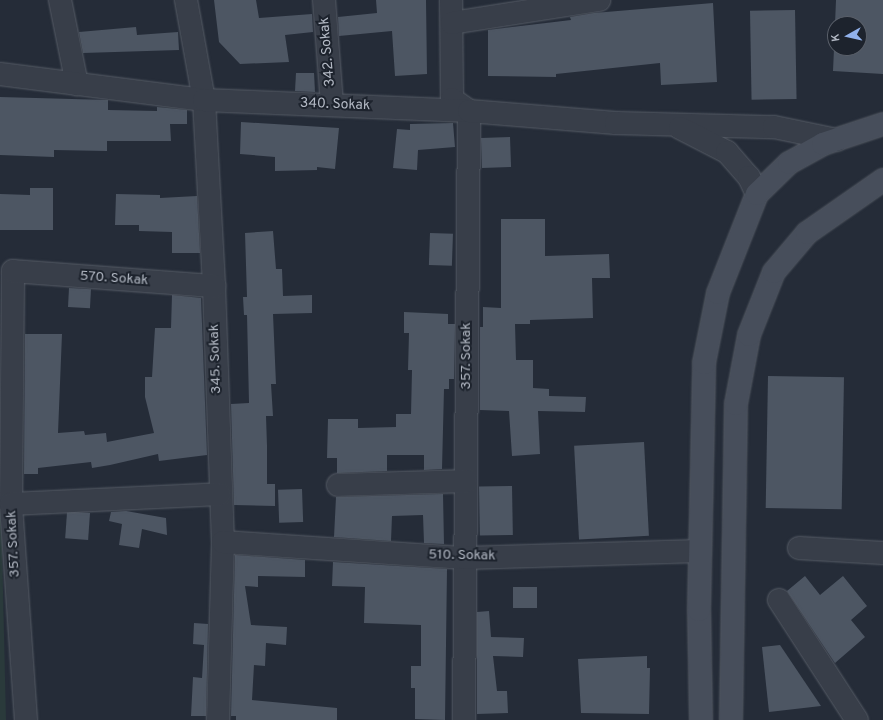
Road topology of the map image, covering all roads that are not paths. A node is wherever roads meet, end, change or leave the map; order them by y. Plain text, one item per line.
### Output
1 (60, 0) edge
2 (186, 0) edge
3 (324, 0) edge
4 (452, 0) edge
5 (599, 0) edge
6 (452, 23) junction
7 (0, 74) edge
8 (77, 84) junction
9 (204, 100) junction
10 (332, 105) junction
11 (469, 111) junction
12 (883, 124) edge
13 (671, 125) junction
14 (837, 140) junction
15 (883, 180) edge
16 (758, 194) junction
17 (214, 286) junction
18 (466, 482) junction
19 (338, 485) dead end
20 (220, 494) junction
21 (11, 504) junction
22 (223, 542) junction
23 (799, 548) dead end
24 (700, 551) junction
25 (883, 553) edge
26 (465, 558) junction
27 (779, 600) dead end
28 (26, 720) edge
29 (218, 720) edge
30 (464, 720) edge
31 (701, 720) edge
32 (731, 720) edge
33 (857, 720) edge

1 - 8 street
2 - 9 street, 345. Sokak
3 - 10 street, 342. Sokak
4 - 6 street
5 - 6 street
6 - 11 street
7 - 8 street, 340. Sokak
8 - 9 street, 340. Sokak
9 - 10 street, 340. Sokak
9 - 17 street, 345. Sokak
10 - 11 street, 340. Sokak
11 - 13 street, 340. Sokak
11 - 18 street, 357. Sokak
12 - 14 street
13 - 14 street, 340. Sokak
13 - 16 street
14 - 16 street
15 - 32 street
16 - 24 street
17 - 20 street, 345. Sokak
17 - 21 street, 570. Sokak
18 - 19 street
18 - 26 street, 357. Sokak
20 - 21 street, 357. Sokak
20 - 22 street, 345. Sokak
21 - 28 street, 357. Sokak
22 - 26 street, 510. Sokak
22 - 29 street, 345. Sokak
23 - 25 street
24 - 26 street, 510. Sokak
24 - 31 street
26 - 30 street, 357. Sokak
27 - 33 street

